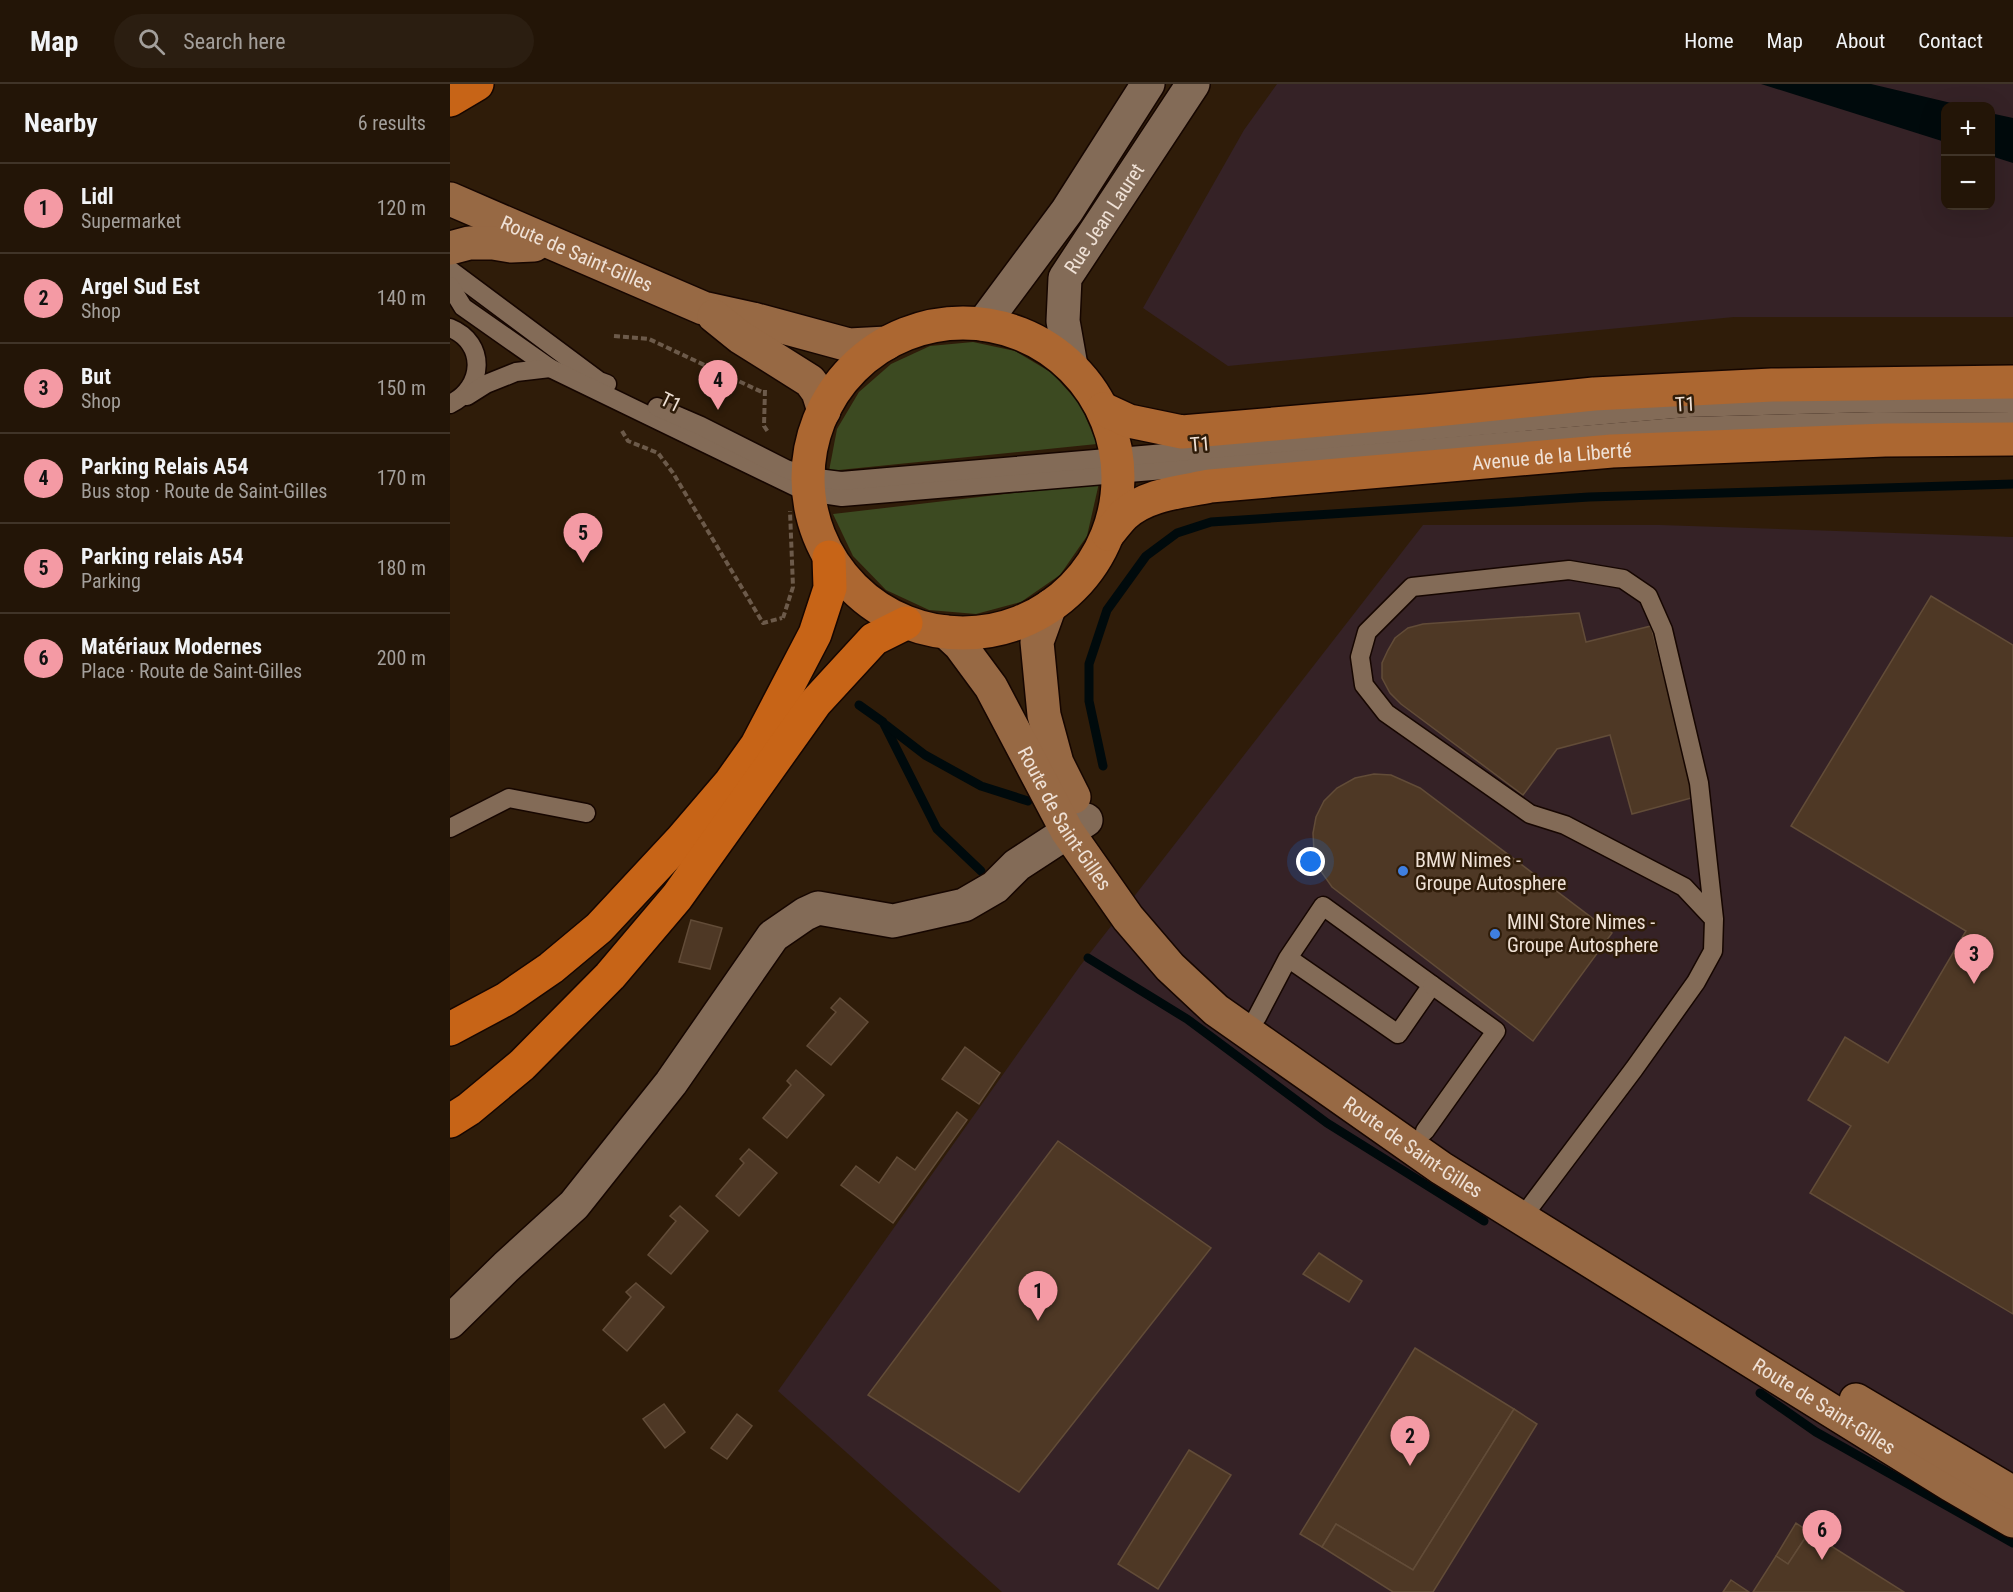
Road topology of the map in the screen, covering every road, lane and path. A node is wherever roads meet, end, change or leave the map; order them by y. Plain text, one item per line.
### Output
1 (477, 84) edge
2 (1148, 84) edge
3 (1193, 84) edge
4 (450, 100) edge
5 (450, 200) edge
6 (553, 244) junction
7 (450, 248) edge
8 (450, 270) edge
9 (450, 286) edge
10 (457, 305) edge
11 (703, 308) junction
12 (983, 324) junction
13 (450, 328) edge
14 (614, 336) dead end
15 (887, 343) junction
16 (1071, 366) junction
17 (550, 368) junction
18 (599, 381) junction
19 (2013, 382) edge
20 (767, 386) dead end
21 (764, 393) junction
22 (455, 402) edge
23 (2013, 404) edge
24 (1103, 410) junction
25 (824, 411) junction
26 (2013, 422) edge
27 (620, 427) dead end
28 (769, 434) dead end
29 (2013, 439) edge
30 (1118, 465) junction
31 (803, 493) junction
32 (1108, 534) junction
33 (829, 557) junction
34 (1050, 606) junction
35 (782, 618) junction
36 (790, 621) dead end
37 (906, 623) junction
38 (946, 632) junction
39 (586, 813) dead end
40 (1077, 826) junction
41 (450, 828) edge
42 (1714, 919) junction
43 (1288, 958) junction
44 (1432, 986) junction
45 (1257, 1017) junction
46 (450, 1029) edge
47 (450, 1121) edge
48 (1425, 1131) junction
49 (1527, 1211) junction
50 (450, 1322) edge
51 (2013, 1493) edge
52 (2013, 1521) edge

1 - 4 highway
2 - 12 street, Rue Jean Lauret
3 - 16 street, Rue Jean Lauret
5 - 6 main road, Route de Saint-Gilles
6 - 7 main road
6 - 11 main road, Route de Saint-Gilles
8 - 18 lane, T1 / T1
9 - 10 lane, T1 / T1
10 - 17 lane, T1 / T1
10 - 18 lane
11 - 15 main road, Route de Saint-Gilles
11 - 25 main road, Route de Saint-Gilles
12 - 15 main road
12 - 16 main road
13 - 22 lane
14 - 21 path
15 - 25 main road
16 - 24 main road
17 - 22 lane
17 - 31 lane, T1 / T1
18 - 31 lane, T1 / T1
19 - 24 main road
20 - 21 path
21 - 28 path
23 - 30 lane, T1 / T1
24 - 30 main road
25 - 31 main road
26 - 30 lane, T1 / T1
27 - 35 path
29 - 32 main road, Avenue de la Liberté
30 - 31 lane, T1 / T1
30 - 32 main road
31 - 33 main road
31 - 35 path
32 - 34 main road
33 - 37 main road
33 - 46 highway
34 - 38 main road
34 - 40 main road, Route de Saint-Gilles
35 - 36 path
37 - 38 main road
37 - 47 highway
38 - 40 main road, Route de Saint-Gilles
39 - 41 lane
40 - 45 main road, Route de Saint-Gilles
40 - 49 main road, Route de Saint-Gilles
40 - 50 street
42 - 42 lane
42 - 49 lane
43 - 44 lane
43 - 44 lane
43 - 45 lane
44 - 48 lane
45 - 48 main road, Route de Saint-Gilles
48 - 49 main road, Route de Saint-Gilles
49 - 51 main road, Route de Saint-Gilles
49 - 52 main road, Route de Saint-Gilles

